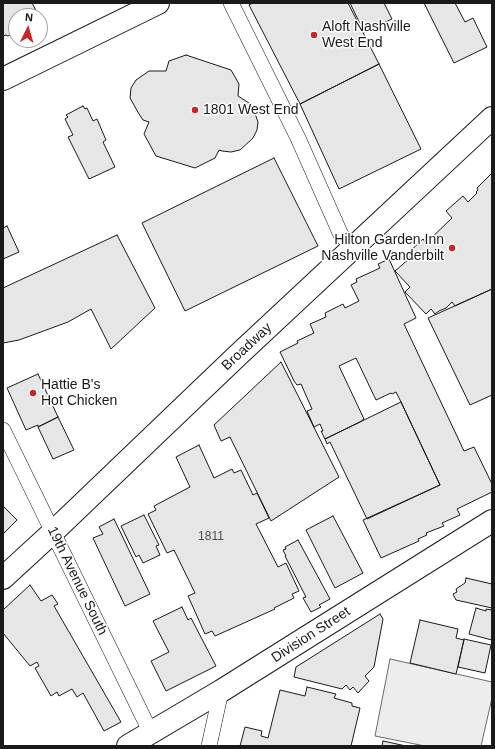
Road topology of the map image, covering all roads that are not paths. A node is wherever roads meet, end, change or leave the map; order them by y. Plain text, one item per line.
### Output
1 (158, 3) edge
2 (231, 3) edge
3 (3, 78) edge
4 (492, 118) edge
5 (354, 248) junction
6 (3, 430) edge
7 (492, 521) edge
8 (53, 532) junction
9 (3, 578) edge
10 (222, 691) junction
11 (151, 733) junction
12 (128, 746) edge
13 (209, 746) edge

1 - 3 main road
2 - 5 street
4 - 5 main road, Broadway
5 - 8 main road, Broadway
6 - 8 street, 19th Avenue South
7 - 10 main road, Division Street
8 - 9 main road, Broadway
8 - 11 street, 19th Avenue South
10 - 11 main road, Division Street
10 - 13 street
11 - 12 main road, Division Street

